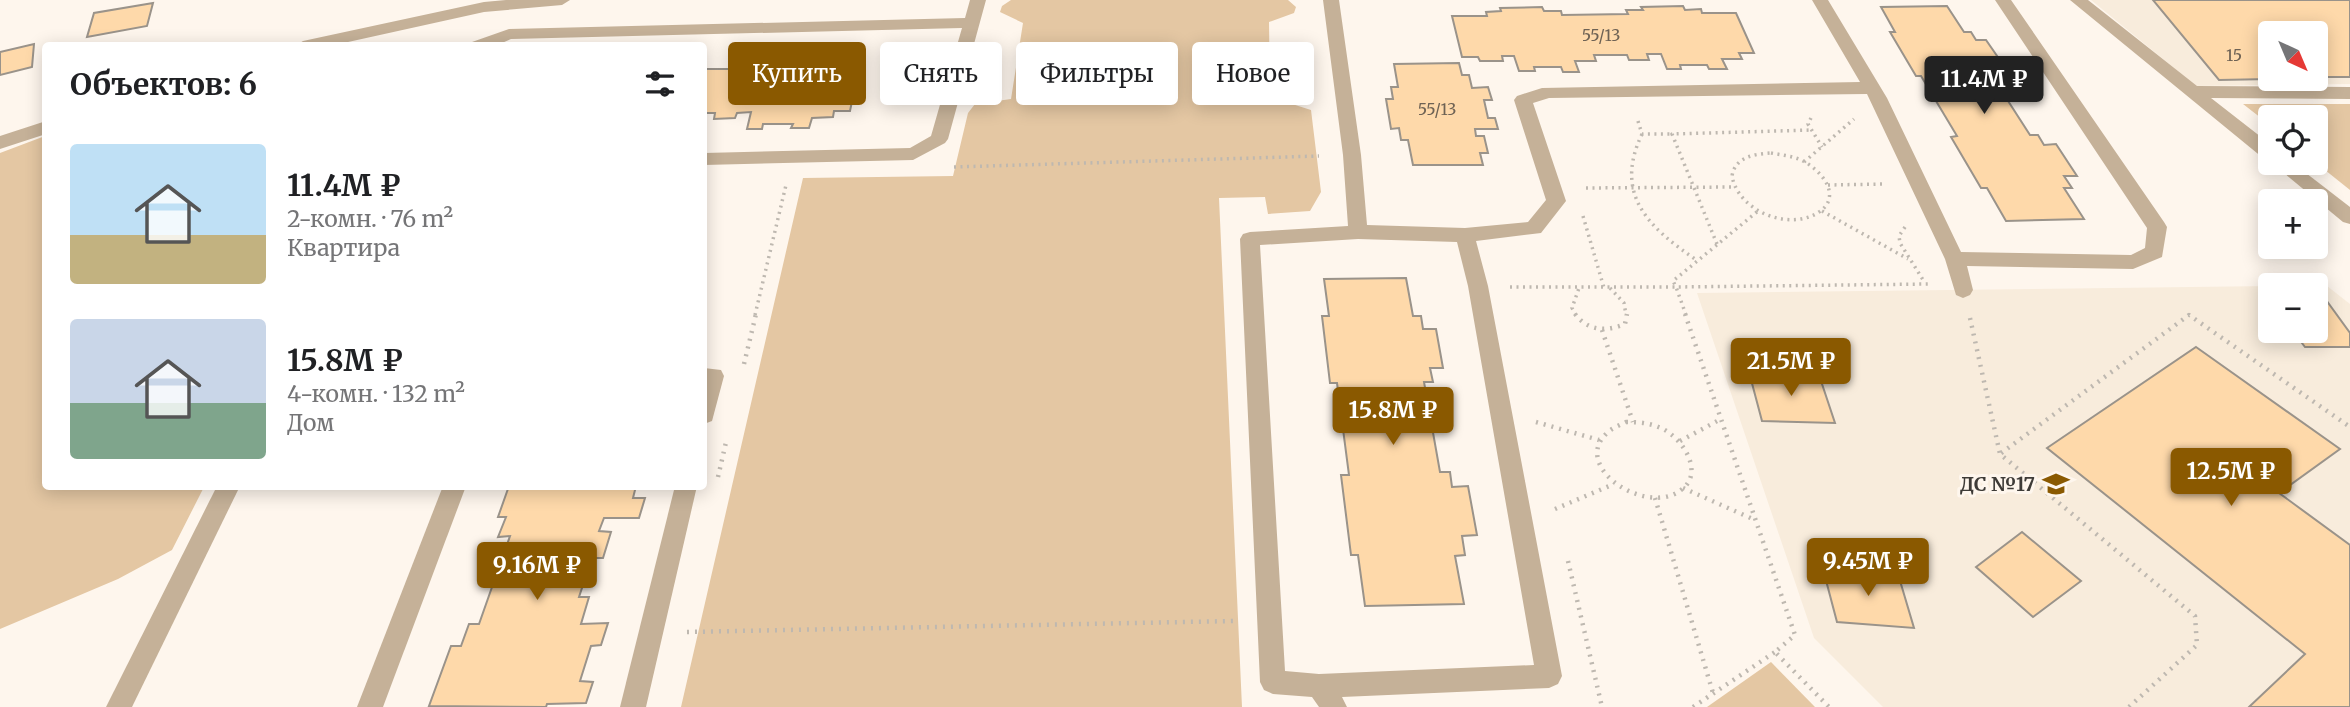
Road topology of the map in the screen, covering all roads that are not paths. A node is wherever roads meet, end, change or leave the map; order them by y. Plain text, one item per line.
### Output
1 (562, 0) edge
2 (978, 0) edge
3 (1331, 0) edge
4 (1821, 0) edge
5 (2003, 0) edge
6 (2078, 0) edge
7 (971, 23) junction
8 (322, 42) edge
9 (488, 42) edge
10 (1872, 88) junction
11 (2192, 92) junction
12 (2350, 93) edge
13 (42, 128) edge
14 (0, 143) edge
15 (2258, 144) edge
16 (707, 159) edge
17 (2296, 175) edge
18 (2350, 218) edge
19 (1358, 232) junction
20 (1465, 235) junction
21 (1955, 259) junction
22 (1962, 287) road end
23 (707, 376) edge
24 (707, 402) edge
25 (227, 490) edge
26 (453, 490) edge
27 (685, 490) edge
28 (1327, 697) edge
29 (119, 707) edge
30 (370, 707) edge
31 (633, 707) edge

1 - 8 street
2 - 7 street
3 - 19 street
4 - 10 street
5 - 21 street
6 - 11 street
7 - 9 street
7 - 16 street
10 - 20 street
10 - 21 street
11 - 12 street
11 - 15 street
13 - 14 street
17 - 18 street
19 - 20 street
19 - 28 street
20 - 28 street
21 - 22 street
23 - 24 street
25 - 29 street
26 - 30 street
27 - 31 street

